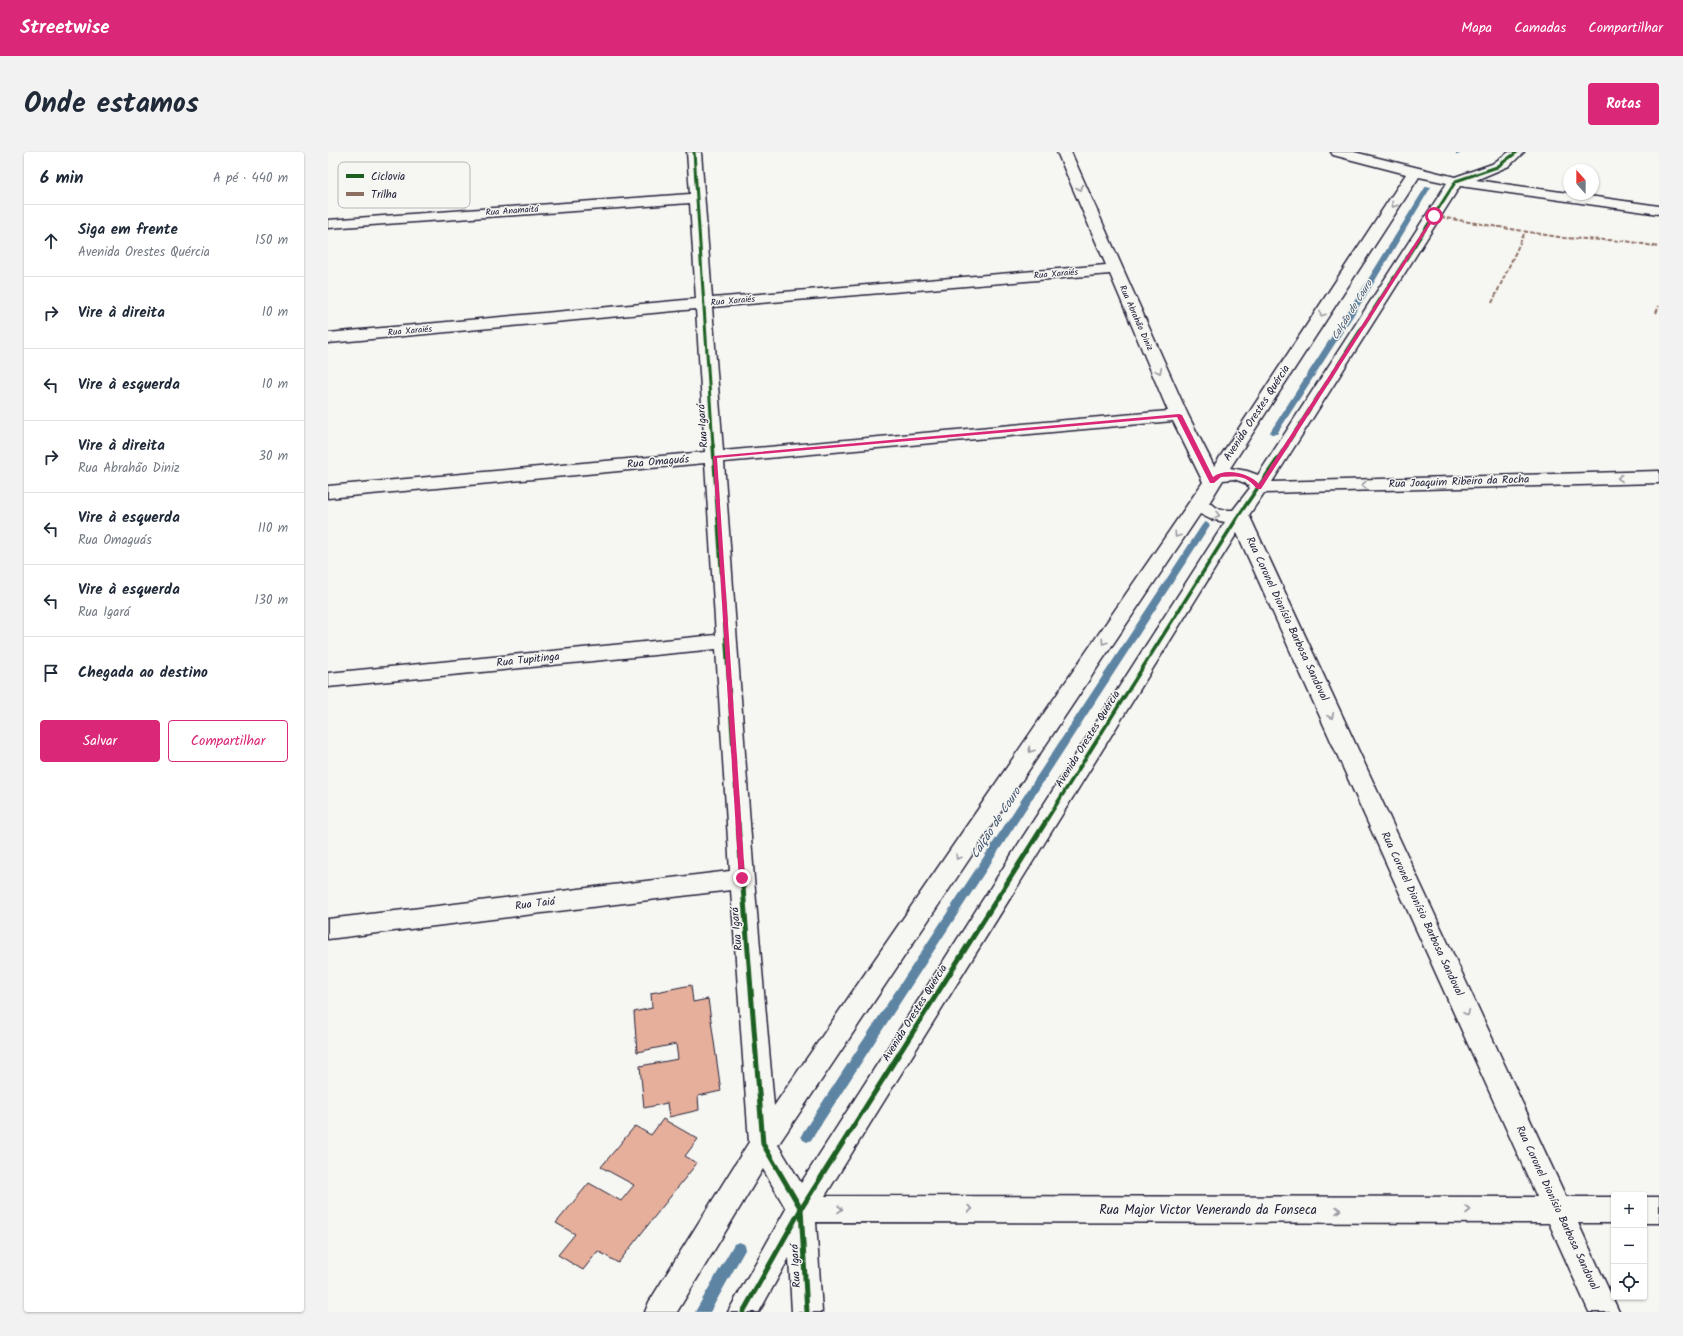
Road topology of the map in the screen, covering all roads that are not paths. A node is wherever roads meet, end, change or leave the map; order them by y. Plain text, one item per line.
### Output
1 (694, 152) edge
2 (1064, 152) edge
3 (1338, 152) edge
4 (1392, 152) edge
5 (1517, 152) edge
6 (1415, 172) junction
7 (1456, 181) junction
8 (697, 198) junction
9 (1659, 210) edge
10 (328, 224) edge
11 (1115, 269) junction
12 (704, 303) junction
13 (328, 338) edge
14 (1179, 415) junction
15 (714, 457) junction
16 (1659, 477) edge
17 (1214, 479) junction
18 (1259, 488) junction
19 (328, 492) edge
20 (1199, 502) junction
21 (1239, 515) junction
22 (727, 641) junction
23 (328, 680) edge
24 (742, 878) junction
25 (328, 929) edge
26 (764, 1144) junction
27 (801, 1209) junction
28 (1558, 1210) junction
29 (1611, 1210) edge
30 (1647, 1210) edge
31 (1659, 1210) edge
32 (660, 1312) edge
33 (743, 1312) edge
34 (807, 1312) edge
35 (1604, 1312) edge

1 - 8 street, Rua Igará
2 -> 11 street, Rua Abrahão Diniz
3 - 6 street
4 - 6 street
5 - 7 street
6 - 7 street
6 -> 17 street, Avenida Orestes Quércia
7 - 9 street
7 - 18 street, Avenida Orestes Quércia
8 - 10 street, Rua Anamaitá
8 - 12 street, Rua Igará
11 - 12 street, Rua Xaraiés
11 -> 14 street, Rua Abrahão Diniz
12 - 13 street, Rua Xaraiés
12 - 15 street, Rua Igará
14 - 15 street, Rua Omaguás
14 - 17 street, Rua Abrahão Diniz
15 - 19 street, Rua Omaguás
15 - 22 street, Rua Igará
16 -> 18 street, Rua Joaquim Ribeiro da Rocha
17 - 18 street
17 - 20 street, Avenida Orestes Quércia
18 - 21 street, Avenida Orestes Quércia
20 -> 21 street
20 -> 26 street, Avenida Orestes Quércia
21 - 27 street, Avenida Orestes Quércia
21 -> 28 street, Rua Coronel Dionísio Barbosa Sandoval
22 - 23 street, Rua Tupitinga
22 - 24 street, Rua Igará
24 - 25 street, Rua Taiá
24 - 26 street, Rua Igará
26 - 27 street, Rua Igará
26 - 32 street, Avenida Orestes Quércia
27 -> 28 street, Rua Major Victor Venerando da Fonseca
27 - 33 street, Avenida Orestes Quércia
27 - 34 street, Rua Igará
28 - 29 street, Rua Major Victor Venerando da Fonseca
28 - 35 street, Rua Coronel Dionísio Barbosa Sandoval
30 - 31 street

